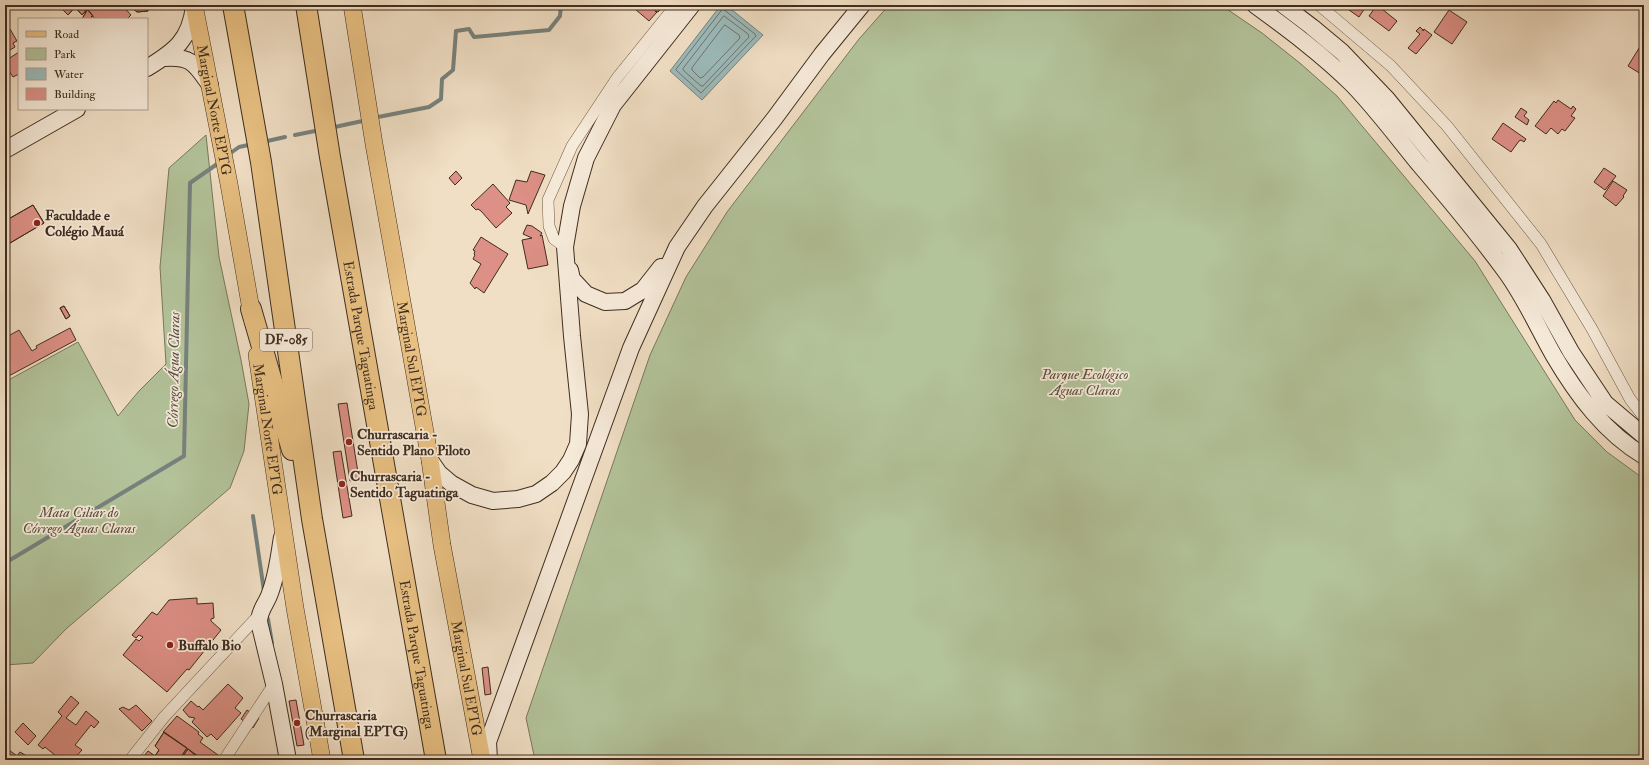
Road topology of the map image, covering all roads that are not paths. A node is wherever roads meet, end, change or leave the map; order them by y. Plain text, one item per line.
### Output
1 (194, 5) edge
2 (233, 5) edge
3 (306, 5) edge
4 (352, 5) edge
5 (676, 5) edge
6 (692, 5) edge
7 (862, 5) edge
8 (1255, 5) edge
9 (1283, 5) edge
10 (1319, 5) edge
11 (164, 58) junction
12 (148, 67) edge
13 (211, 86) junction
14 (75, 110) edge
15 (5, 150) edge
16 (565, 247) junction
17 (677, 247) junction
18 (251, 309) junction
19 (1644, 417) edge
20 (1644, 436) edge
21 (1644, 456) edge
22 (430, 460) junction
23 (312, 519) junction
24 (284, 526) junction
25 (259, 615) junction
26 (274, 684) junction
27 (130, 760) edge
28 (224, 760) edge
29 (288, 760) edge
30 (322, 760) edge
31 (354, 760) edge
32 (436, 760) edge
33 (482, 760) edge
34 (489, 760) edge

1 - 11 street
1 - 13 main road, Marginal Norte EPTG
2 - 23 highway, DF-085
3 - 32 highway, Estrada Parque Taguatinga
4 - 22 main road, Marginal Sul EPTG
5 - 16 street
6 - 16 street
7 - 17 street
8 - 21 street
9 - 20 street
10 - 19 street
11 - 12 street
11 - 13 street
13 - 18 main road, Marginal Norte EPTG
14 - 15 street
16 - 17 street
16 - 22 street
17 - 34 street
18 - 23 highway
18 - 24 main road, Marginal Norte EPTG
22 - 33 main road, Marginal Sul EPTG
23 - 31 highway, DF-085
24 - 25 street
24 - 30 main road, Marginal Norte EPTG
25 - 26 street
25 - 27 street
26 - 28 street
26 - 29 street

